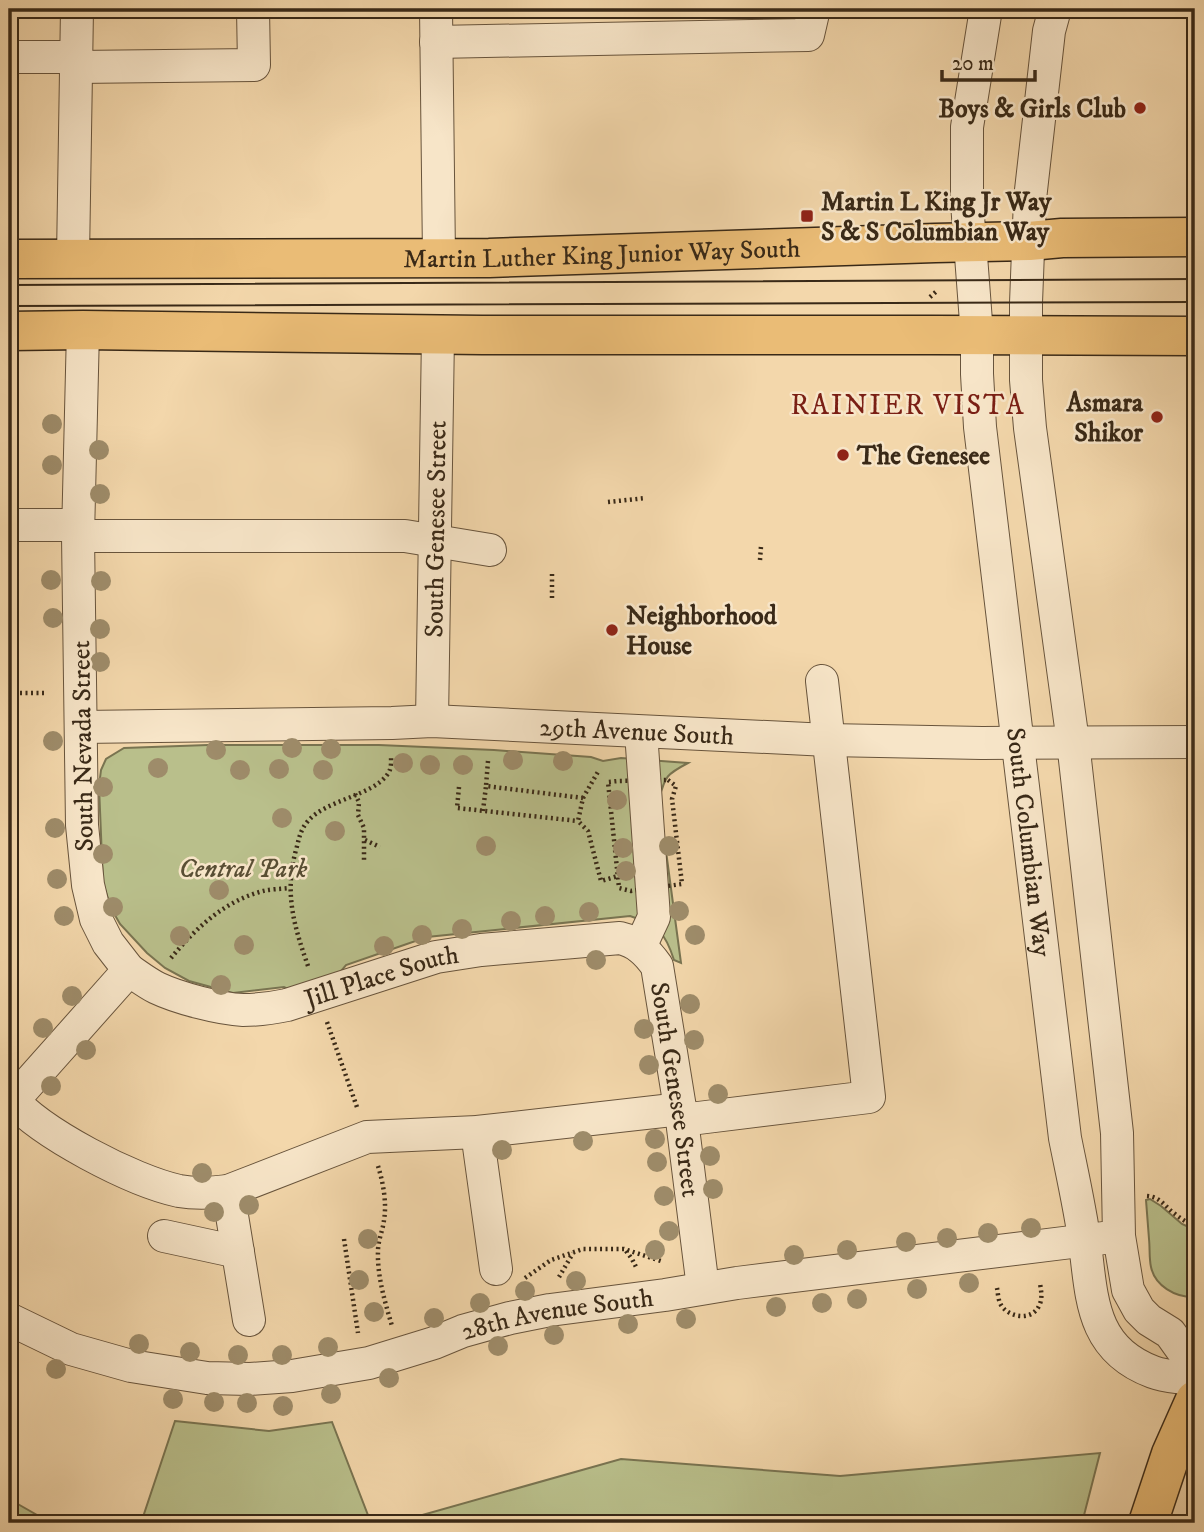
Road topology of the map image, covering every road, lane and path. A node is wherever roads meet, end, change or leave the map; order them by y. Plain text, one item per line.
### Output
1 (76, 9) edge
2 (253, 9) edge
3 (436, 9) edge
4 (814, 9) edge
5 (986, 9) edge
6 (1055, 9) edge
7 (436, 42) junction
8 (9, 57) edge
9 (76, 62) junction
10 (1195, 237) edge
11 (1029, 241) junction
12 (970, 242) junction
13 (439, 257) junction
14 (73, 258) junction
15 (9, 259) edge
16 (938, 290) dead end
17 (930, 297) dead end
18 (83, 330) junction
19 (9, 331) edge
20 (438, 335) junction
21 (977, 335) junction
22 (1026, 336) junction
23 (1195, 336) edge
24 (646, 498) dead end
25 (608, 502) dead end
26 (9, 525) edge
27 (78, 531) junction
28 (435, 541) junction
29 (761, 547) dead end
30 (491, 550) dead end
31 (760, 560) dead end
32 (552, 571) dead end
33 (552, 598) dead end
34 (822, 681) dead end
35 (9, 693) edge
36 (46, 693) dead end
37 (432, 721) junction
38 (81, 727) junction
39 (641, 732) junction
40 (828, 740) junction
41 (1073, 742) junction
42 (1195, 742) edge
43 (1019, 743) junction
44 (391, 755) dead end
45 (488, 761) dead end
46 (599, 770) dead end
47 (486, 786) junction
48 (459, 787) dead end
49 (355, 794) junction
50 (583, 797) junction
51 (483, 811) junction
52 (578, 821) junction
53 (364, 840) junction
54 (380, 847) dead end
55 (364, 863) dead end
56 (618, 876) dead end
57 (290, 888) junction
58 (640, 947) junction
59 (171, 958) dead end
60 (129, 970) junction
61 (311, 975) dead end
62 (325, 1015) dead end
63 (10, 1101) edge
64 (360, 1114) dead end
65 (681, 1115) junction
66 (477, 1132) junction
67 (375, 1160) dead end
68 (228, 1191) junction
69 (1143, 1196) dead end
70 (375, 1226) dead end
71 (1195, 1226) edge
72 (383, 1227) junction
73 (1119, 1236) junction
74 (164, 1237) dead end
75 (344, 1240) dead end
76 (1085, 1241) junction
77 (624, 1250) junction
78 (238, 1252) junction
79 (573, 1253) junction
80 (661, 1261) dead end
81 (636, 1268) dead end
82 (509, 1274) joint
83 (559, 1278) dead end
84 (1040, 1283) dead end
85 (703, 1288) junction
86 (997, 1288) dead end
87 (9, 1319) edge
88 (249, 1320) dead end
89 (395, 1333) dead end
90 (358, 1334) dead end
91 (1195, 1368) edge
92 (1195, 1380) edge
93 (1195, 1400) edge
94 (1148, 1523) edge

1 - 9 street
2 - 9 street
3 - 7 street
4 - 7 street
5 - 12 street, South Columbian Way
6 - 11 street, South Columbian Way
7 - 13 street
8 - 9 street
9 - 14 street
10 - 11 main road, Martin Luther King Junior Way South
11 - 12 main road, Martin Luther King Junior Way South
11 - 22 street, South Columbian Way
12 - 13 main road, Martin Luther King Junior Way South
12 - 21 street, South Columbian Way
13 - 14 main road, Martin Luther King Junior Way South
14 - 15 main road, Martin Luther King Junior Way South
16 - 17 path
18 - 19 main road
18 - 20 main road
18 - 27 street, South Nevada Street
20 - 21 main road
20 - 28 street, South Genesee Street
21 - 22 main road
21 - 43 street, South Columbian Way
22 - 23 main road
22 - 41 street, South Columbian Way
24 - 25 path
26 - 27 street
27 - 28 street
27 - 38 street, South Nevada Street
28 - 30 street
28 - 37 street, South Genesee Street
29 - 31 path
32 - 33 path
34 - 40 street
35 - 36 path
37 - 38 street, 29th Avenue South
37 - 39 street, 29th Avenue South
38 - 60 street, South Nevada Street
39 - 40 street, 29th Avenue South
39 - 58 street, South Genesee Street
40 - 43 street, 29th Avenue South
40 - 65 street
41 - 42 street, 29th Avenue South
41 - 43 street, 29th Avenue South
41 - 73 street, South Columbian Way
43 - 76 street, South Columbian Way
44 - 49 path
45 - 47 path
46 - 50 path
47 - 50 path
47 - 51 path
48 - 51 path
49 - 53 path
49 - 57 path
50 - 52 path
51 - 52 path
52 - 56 path
53 - 54 path
53 - 55 path
57 - 59 path
57 - 61 path
58 - 60 street, Jill Place South
58 - 65 street, South Genesee Street
60 - 63 street
62 - 64 path
63 - 68 street
65 - 66 street
65 - 85 street, South Genesee Street
66 - 68 street
66 - 82 street
67 - 72 path
68 - 78 street
69 - 71 path
70 - 72 path
72 - 89 path
73 - 76 street, 28th Avenue South
73 - 91 street, South Columbian Way
74 - 78 street
75 - 90 path
76 - 85 street, 28th Avenue South
76 - 92 street, South Columbian Way
77 - 79 path
77 - 80 path
77 - 81 path
78 - 88 street
79 - 82 path
79 - 83 path
84 - 86 path
85 - 87 street, 28th Avenue South
93 - 94 main road

